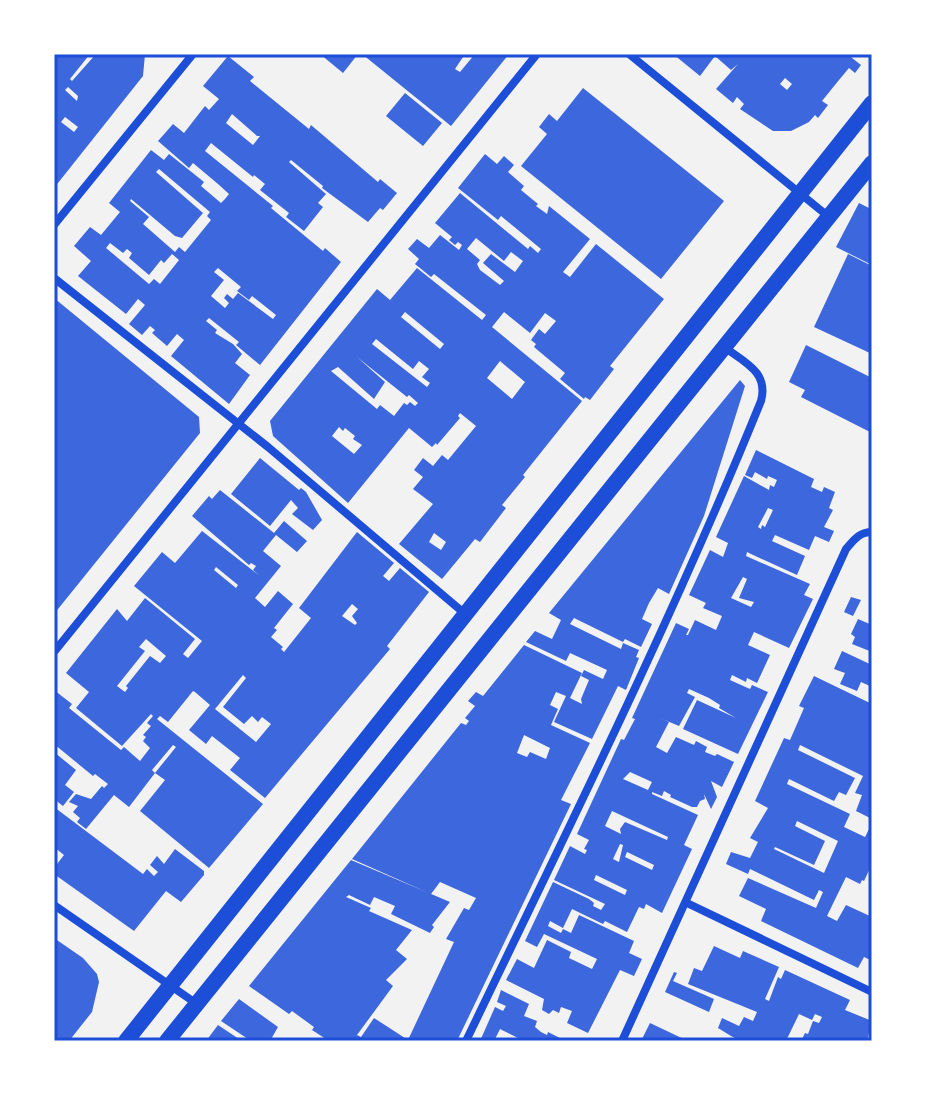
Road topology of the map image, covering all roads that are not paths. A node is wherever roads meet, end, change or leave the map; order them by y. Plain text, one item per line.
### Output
1 (192, 54) edge
2 (537, 54) edge
3 (629, 54) edge
4 (870, 111) edge
5 (872, 163) edge
6 (802, 193) junction
7 (829, 217) junction
8 (54, 225) edge
9 (54, 278) edge
10 (724, 347) junction
11 (239, 424) junction
12 (872, 532) edge
13 (464, 613) junction
14 (54, 652) edge
15 (687, 903) junction
16 (54, 905) edge
17 (170, 984) junction
18 (872, 992) edge
19 (197, 1004) junction
20 (126, 1041) edge
21 (167, 1041) edge
22 (466, 1041) edge
23 (622, 1041) edge

1 - 8 street
2 - 11 street
3 - 6 street
4 - 6 main road
5 - 7 main road
6 - 7 street
6 - 13 main road
7 - 10 main road
9 - 11 street
10 - 19 main road
10 - 22 street
11 - 13 street
11 - 14 street
12 - 15 street
13 - 17 main road
15 - 18 street
15 - 23 street
16 - 17 street
17 - 19 street
17 - 20 main road
19 - 21 main road

